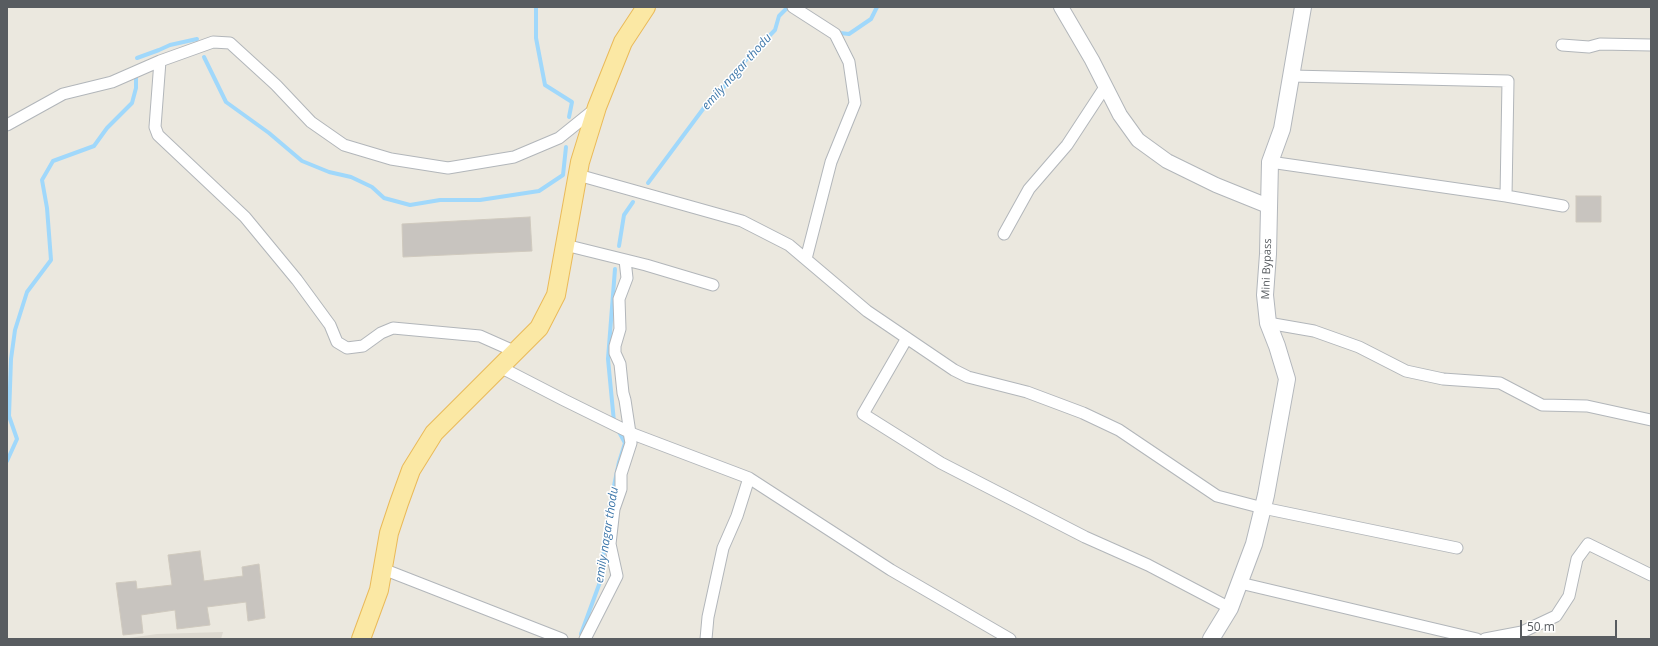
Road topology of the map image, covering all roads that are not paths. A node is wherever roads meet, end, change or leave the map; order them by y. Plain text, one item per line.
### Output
1 (646, 7) edge
2 (793, 7) edge
3 (1061, 7) edge
4 (1302, 7) edge
5 (1562, 45) dead end
6 (1651, 46) edge
7 (160, 61) junction
8 (1291, 76) junction
9 (1105, 87) junction
10 (597, 107) junction
11 (7, 125) edge
12 (1270, 162) junction
13 (578, 175) junction
14 (1506, 196) junction
15 (1268, 206) junction
16 (1563, 206) dead end
17 (1004, 234) dead end
18 (565, 245) junction
19 (806, 259) junction
20 (625, 260) junction
21 (713, 285) dead end
22 (1268, 323) junction
23 (907, 338) junction
24 (516, 352) junction
25 (500, 367) junction
26 (1651, 420) edge
27 (630, 432) junction
28 (749, 478) junction
29 (1263, 508) junction
30 (1457, 548) dead end
31 (383, 569) junction
32 (1651, 575) edge
33 (1240, 583) junction
34 (1230, 608) junction
35 (1522, 636) edge
36 (361, 639) edge
37 (562, 639) edge
38 (586, 639) edge
39 (706, 639) edge
40 (1010, 639) edge
41 (1211, 639) edge
42 (1477, 639) edge
43 (1485, 639) edge

1 - 10 main road
2 - 19 street
3 - 9 street
4 - 8 main road, Mini Bypass
5 - 6 street
7 - 10 street
7 - 11 street
7 - 24 street
8 - 12 main road, Mini Bypass
8 - 14 street
9 - 15 street
9 - 17 street
10 - 13 main road
12 - 14 street
12 - 15 main road, Mini Bypass
13 - 18 main road
13 - 19 street
14 - 16 street
15 - 22 main road, Mini Bypass
18 - 20 street
18 - 24 main road
19 - 23 street
20 - 21 street
20 - 27 street
22 - 26 street
22 - 29 main road, Mini Bypass
23 - 29 street
23 - 34 street
24 - 25 main road
25 - 27 street
25 - 31 main road
27 - 28 street
27 - 38 street
28 - 39 street
28 - 40 street
29 - 30 street
29 - 33 main road, Mini Bypass
31 - 36 main road
31 - 37 street
32 - 35 street
33 - 34 main road, Mini Bypass
33 - 42 street
34 - 41 main road, Mini Bypass
35 - 43 street

